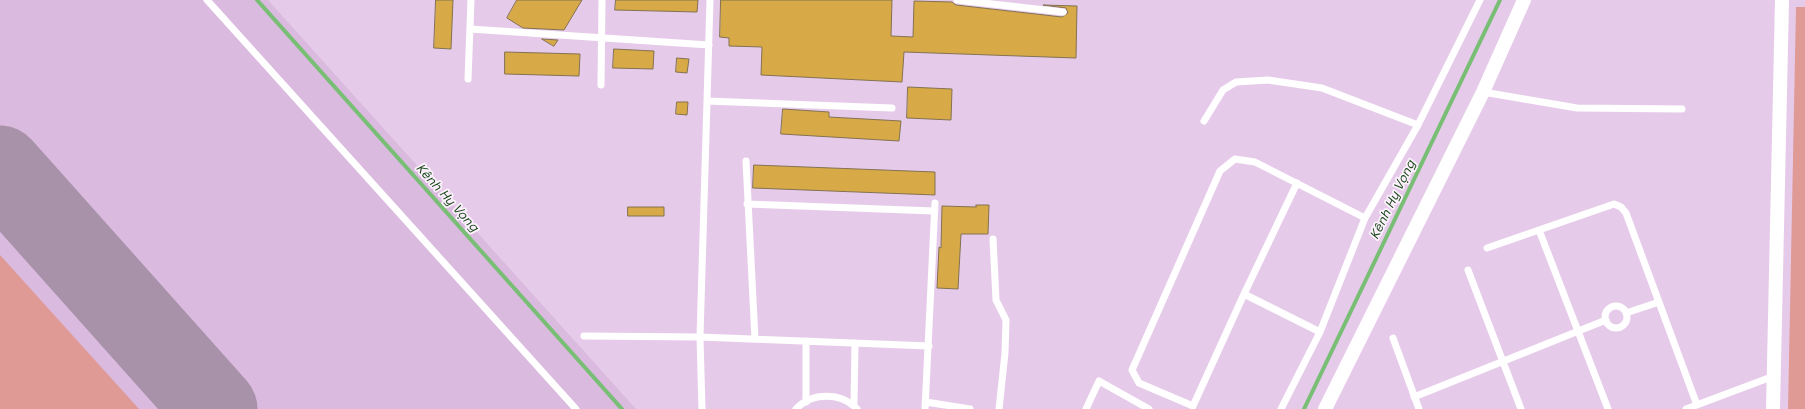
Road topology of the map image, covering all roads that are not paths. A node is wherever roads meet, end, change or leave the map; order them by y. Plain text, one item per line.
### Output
1 (207, 0) edge
2 (471, 0) edge
3 (602, 0) edge
4 (710, 0) edge
5 (957, 0) edge
6 (1480, 0) edge
7 (1524, 0) edge
8 (1782, 0) edge
9 (1063, 12) dead end
10 (470, 29) junction
11 (602, 38) junction
12 (709, 45) junction
13 (468, 79) dead end
14 (601, 85) dead end
15 (1483, 92) junction
16 (707, 100) junction
17 (892, 108) dead end
18 (1682, 109) dead end
19 (1204, 121) dead end
20 (1418, 125) junction
21 (746, 161) dead end
22 (1297, 183) junction
23 (935, 203) dead end
24 (747, 204) junction
25 (934, 211) junction
26 (1365, 218) junction
27 (1539, 230) junction
28 (993, 239) dead end
29 (1487, 248) dead end
30 (1468, 270) dead end
31 (1244, 294) junction
32 (1659, 302) junction
33 (1626, 313) junction
34 (1606, 320) junction
35 (1320, 332) junction
36 (1580, 332) junction
37 (584, 336) dead end
38 (700, 337) junction
39 (1393, 338) dead end
40 (755, 339) junction
41 (806, 341) junction
42 (856, 343) junction
43 (929, 346) junction
44 (1504, 362) junction
45 (1774, 376) junction
46 (1414, 397) junction
47 (806, 402) junction
48 (926, 405) edge
49 (1697, 405) junction
50 (855, 407) edge
51 (576, 409) edge
52 (702, 409) edge
53 (796, 409) edge
54 (970, 409) edge
55 (999, 409) edge
56 (1086, 409) edge
57 (1149, 409) edge
58 (1281, 409) edge
59 (1325, 409) edge
60 (1419, 409) edge
61 (1521, 409) edge
62 (1608, 409) edge
63 (1686, 409) edge
64 (1773, 409) edge

1 - 51 lane
2 - 10 lane
3 - 11 lane
4 - 12 lane
5 - 9 lane
6 - 20 lane
7 - 15 street
8 - 45 street
10 - 11 lane
10 - 13 lane
11 - 12 lane
11 - 14 lane
12 - 16 lane
15 - 18 lane
15 - 59 street
16 - 17 lane
16 - 38 lane
19 - 20 lane
20 - 26 lane
21 - 24 lane
22 - 26 lane
22 - 31 lane
22 - 31 lane
23 - 25 lane
24 - 25 lane
24 - 40 lane
25 - 43 lane
26 - 35 lane
27 - 29 lane
27 - 32 lane
27 - 36 lane
28 - 55 lane
30 - 44 lane
31 - 35 lane
32 - 33 lane
32 - 49 lane
33 - 34 lane
33 - 34 lane
34 - 36 lane
35 - 58 lane
36 - 44 lane
36 - 62 lane
37 - 38 lane
38 - 40 lane
38 - 52 lane
39 - 46 lane
40 - 41 lane
41 - 42 lane
41 - 47 lane
42 - 43 lane
42 - 50 lane
43 - 48 lane
44 - 46 lane
44 - 61 lane
45 - 49 lane
45 - 64 street
46 - 60 lane
47 - 50 lane
47 - 53 lane
48 - 54 lane
49 - 63 lane
56 - 57 lane

